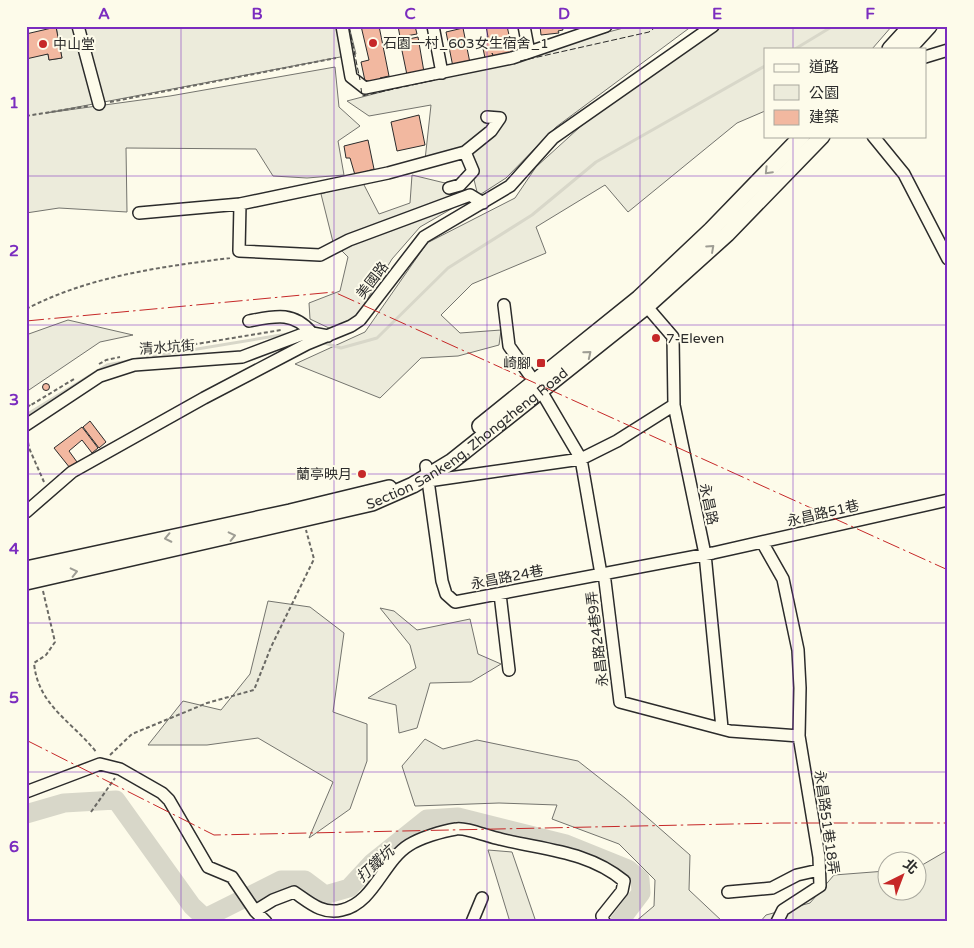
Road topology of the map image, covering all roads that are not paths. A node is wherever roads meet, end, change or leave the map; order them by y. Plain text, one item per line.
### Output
1 (78, 26) edge
2 (342, 26) edge
3 (433, 26) edge
4 (524, 26) edge
5 (606, 26) edge
6 (713, 26) edge
7 (911, 26) edge
8 (929, 26) edge
9 (891, 48) edge
10 (909, 48) edge
11 (948, 50) edge
12 (529, 52) junction
13 (926, 58) edge
14 (442, 73) junction
15 (99, 104) road end
16 (487, 117) dead end
17 (800, 138) edge
18 (820, 138) edge
19 (875, 138) edge
20 (465, 152) junction
21 (449, 188) dead end
22 (483, 203) junction
23 (240, 204) junction
24 (140, 214) dead end
25 (948, 259) edge
26 (643, 302) junction
27 (504, 305) dead end
28 (249, 321) dead end
29 (311, 337) junction
30 (538, 386) junction
31 (674, 406) junction
32 (26, 425) edge
33 (581, 459) junction
34 (427, 475) junction
35 (948, 500) edge
36 (26, 512) edge
37 (762, 542) junction
38 (705, 554) junction
39 (26, 569) edge
40 (603, 574) junction
41 (33, 581) edge
42 (500, 594) junction
43 (509, 670) dead end
44 (722, 728) junction
45 (799, 736) junction
46 (26, 792) edge
47 (819, 870) junction
48 (728, 892) dead end
49 (482, 898) dead end
50 (255, 910) junction
51 (266, 922) edge
52 (472, 922) edge
53 (604, 922) edge
54 (777, 922) edge

1 - 15 street
2 - 14 street
3 - 14 street
4 - 12 street
5 - 12 street
6 - 22 street, 美國路
7 - 9 main road
8 - 10 main road
11 - 13 street
12 - 14 street
16 - 20 street
17 -> 26 main road, Section Sankeng, Zhongzheng Road
26 -> 18 main road, Section Sankeng, Zhongzheng Road
19 - 25 street
20 - 21 street
20 - 23 street
22 - 23 street
22 - 29 street, 美國路
23 - 24 street
26 - 30 main road, Section Sankeng, Zhongzheng Road
26 - 31 street, 永昌路
27 - 30 street
28 - 29 street
29 - 32 street, 清水坑街
29 - 36 street, 美國路
30 - 33 street
30 - 34 main road, Section Sankeng, Zhongzheng Road
31 - 33 street
31 - 38 street, 永昌路
33 - 34 street
33 - 40 street, 永昌路24巷9弄
34 -> 39 main road, Section Sankeng, Zhongzheng Road
41 -> 34 main road, Section Sankeng, Zhongzheng Road
34 - 42 street, 永昌路24巷
35 - 37 street, 永昌路51巷
37 - 38 street, 永昌路51巷
37 - 45 street, 永昌路51巷18弄
38 - 40 street, 永昌路24巷
38 - 44 street, 永昌路
40 - 42 street, 永昌路24巷
40 - 44 street, 永昌路24巷9弄
42 - 43 street
44 - 45 street
45 - 47 street, 永昌路51巷18弄
46 - 50 street
47 - 48 street
47 - 54 street, 永昌路51巷18弄
49 - 52 street
50 - 51 street
50 - 53 street

